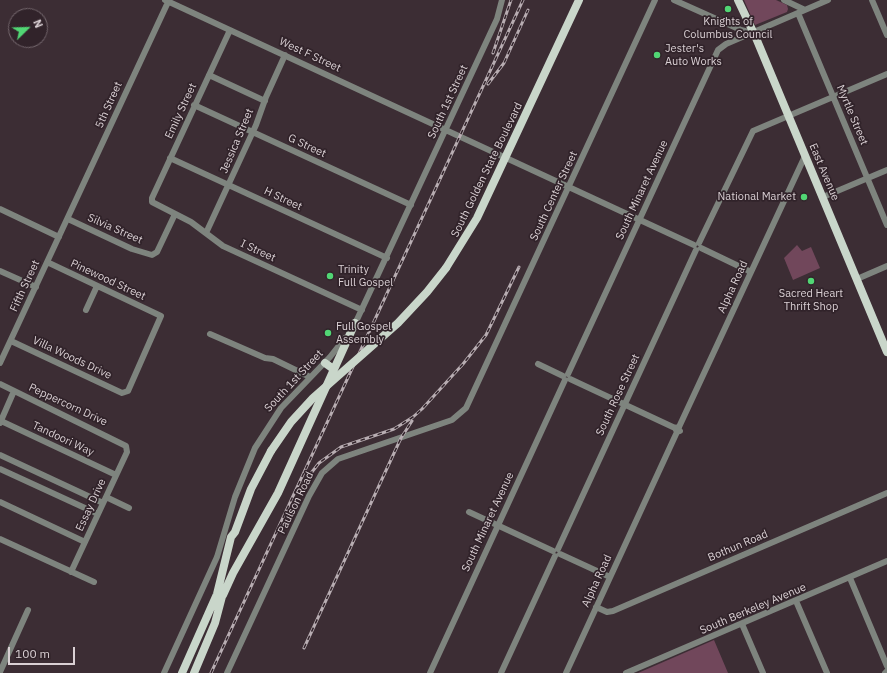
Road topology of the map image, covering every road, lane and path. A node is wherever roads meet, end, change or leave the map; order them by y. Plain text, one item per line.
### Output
1 (167, 0) edge
2 (502, 0) edge
3 (579, 0) edge
4 (655, 0) edge
5 (674, 0) edge
6 (738, 0) edge
7 (784, 0) edge
8 (826, 0) edge
9 (872, 0) edge
10 (805, 10) junction
11 (798, 13) junction
12 (230, 30) junction
13 (753, 32) junction
14 (742, 33) junction
15 (887, 35) edge
16 (285, 55) junction
17 (887, 74) edge
18 (209, 75) junction
19 (833, 97) junction
20 (265, 101) junction
21 (194, 105) junction
22 (788, 116) junction
23 (446, 130) junction
24 (253, 132) junction
25 (805, 156) junction
26 (170, 158) junction
27 (506, 158) junction
28 (887, 170) edge
29 (867, 178) junction
30 (229, 185) junction
31 (569, 187) junction
32 (823, 197) junction
33 (152, 202) joint
34 (411, 205) junction
35 (0, 210) edge
36 (174, 214) junction
37 (68, 219) junction
38 (639, 220) junction
39 (887, 225) edge
40 (206, 233) junction
41 (59, 237) junction
42 (698, 247) junction
43 (387, 258) junction
44 (47, 262) junction
45 (887, 266) edge
46 (0, 271) edge
47 (751, 272) junction
48 (856, 279) junction
49 (97, 286) junction
50 (36, 287) junction
51 (86, 310) dead end
52 (362, 310) junction
53 (355, 323) junction
54 (210, 334) dead end
55 (10, 341) junction
56 (887, 352) edge
57 (0, 363) edge
58 (324, 363) junction
59 (538, 364) dead end
60 (334, 373) junction
61 (310, 377) junction
62 (566, 377) junction
63 (0, 384) edge
64 (14, 391) junction
65 (125, 393) joint
66 (470, 401) joint
67 (625, 404) junction
68 (0, 422) edge
69 (677, 429) junction
70 (126, 446) joint
71 (0, 455) edge
72 (0, 469) edge
73 (116, 475) junction
74 (887, 493) edge
75 (105, 500) junction
76 (0, 502) edge
77 (129, 508) dead end
78 (469, 512) dead end
79 (98, 514) junction
80 (498, 525) junction
81 (235, 532) junction
82 (0, 539) edge
83 (85, 542) junction
84 (556, 552) junction
85 (887, 561) edge
86 (71, 572) junction
87 (610, 577) junction
88 (850, 578) junction
89 (94, 582) dead end
90 (223, 595) junction
91 (796, 601) junction
92 (596, 607) junction
93 (28, 610) dead end
94 (742, 624) junction
95 (3, 658) edge
96 (887, 666) edge
97 (887, 671) edge
98 (0, 672) edge
99 (164, 673) edge
100 (182, 673) edge
101 (194, 673) edge
102 (227, 673) edge
103 (430, 673) edge
104 (501, 673) edge
105 (566, 673) edge
106 (626, 673) edge
107 (763, 673) edge
108 (827, 673) edge
109 (885, 673) edge

1 - 12 street, West F Street
1 - 37 street, 5th Street
2 - 23 street, South 1st Street
3 - 27 main road, South Golden State Boulevard
4 - 31 street, South Center Street
5 - 14 street
6 - 13 main road, East Avenue
7 - 10 street
8 - 10 street, South Minaret Avenue
9 - 15 street
10 - 11 street, South Minaret Avenue
11 - 13 street, South Minaret Avenue
11 - 19 street, Myrtle Street
12 - 16 street, West F Street
12 - 18 street, Emily Street
13 - 14 street, South Minaret Avenue
13 - 22 main road, East Avenue
14 - 38 street, South Minaret Avenue
16 - 20 street, Jessica Street
16 - 23 street, West F Street
17 - 19 street, South Rose Street
18 - 20 street
18 - 21 street, Emily Street
19 - 22 street, South Rose Street
19 - 29 street, Myrtle Street
20 - 24 street, Jessica Street
21 - 24 street, G Street
21 - 26 street, Emily Street
22 - 25 main road, East Avenue
22 - 42 street, South Rose Street
23 - 27 street, West F Street
23 - 34 street, South 1st Street
24 - 30 street, Jessica Street
24 - 34 street, G Street
25 - 32 main road, East Avenue
25 - 47 street, Alpha Road
26 - 30 street, H Street
26 - 33 street, Emily Street
27 - 31 street, West F Street
27 - 81 main road, South Golden State Boulevard, bridge
28 - 29 street
29 - 32 street
29 - 39 street, Myrtle Street
30 - 40 street, Jessica Street
30 - 43 street, H Street
31 - 38 street, West F Street
31 - 66 street, South Center Street
32 - 48 main road, East Avenue
33 - 36 street, I Street
34 - 43 street, South 1st Street
35 - 41 street
36 - 37 street, Silvia Street
36 - 40 street, I Street
37 - 41 street, Fifth Street
38 - 42 street, West F Street
38 - 62 street, South Minaret Avenue
40 - 52 street, I Street
41 - 44 street, Fifth Street
42 - 47 street, West F Street
42 - 67 street, South Rose Street
43 - 52 street, South 1st Street
44 - 49 street, Pinewood Street
44 - 50 street, Fifth Street
45 - 48 street
46 - 50 street
47 - 69 street, Alpha Road
48 - 56 main road, East Avenue
49 - 51 street
49 - 65 street, Pinewood Street
50 - 55 street, Fifth Street
52 - 53 street, South 1st Street
53 - 58 street, South 1st Street
53 - 60 main road
54 - 61 street
55 - 57 street, Fifth Street
55 - 65 street, Villa Woods Drive
58 - 60 main road
58 - 61 street, South 1st Street
59 - 62 street
60 - 90 main road
61 - 99 street, South 1st Street
62 - 67 street
62 - 80 street, South Minaret Avenue
63 - 64 street, Peppercorn Drive
64 - 68 street
64 - 70 street, Peppercorn Drive
66 - 102 street, Paulson Road
67 - 69 street
67 - 84 street, South Rose Street
68 - 73 street, Tandoori Way
69 - 87 street, Alpha Road
70 - 73 street, Essay Drive
71 - 75 street
72 - 79 street
73 - 75 street, Essay Drive
74 - 92 street, Bothun Road
75 - 77 street
75 - 79 street, Essay Drive
76 - 83 street
78 - 80 street
79 - 83 street, Essay Drive
80 - 84 street
80 - 103 street, South Minaret Avenue
81 - 90 main road
81 - 100 main road
82 - 86 street
83 - 86 street, Essay Drive
84 - 87 street
84 - 104 street, South Rose Street
85 - 88 street, South Berkeley Avenue
86 - 89 street
87 - 92 street, Alpha Road
88 - 91 street, South Berkeley Avenue
88 - 96 street
90 - 101 main road
91 - 94 street, South Berkeley Avenue
91 - 108 street
92 - 105 street, Alpha Road
93 - 95 street
94 - 106 street, South Berkeley Avenue
94 - 107 street
95 - 98 street
97 - 109 street

